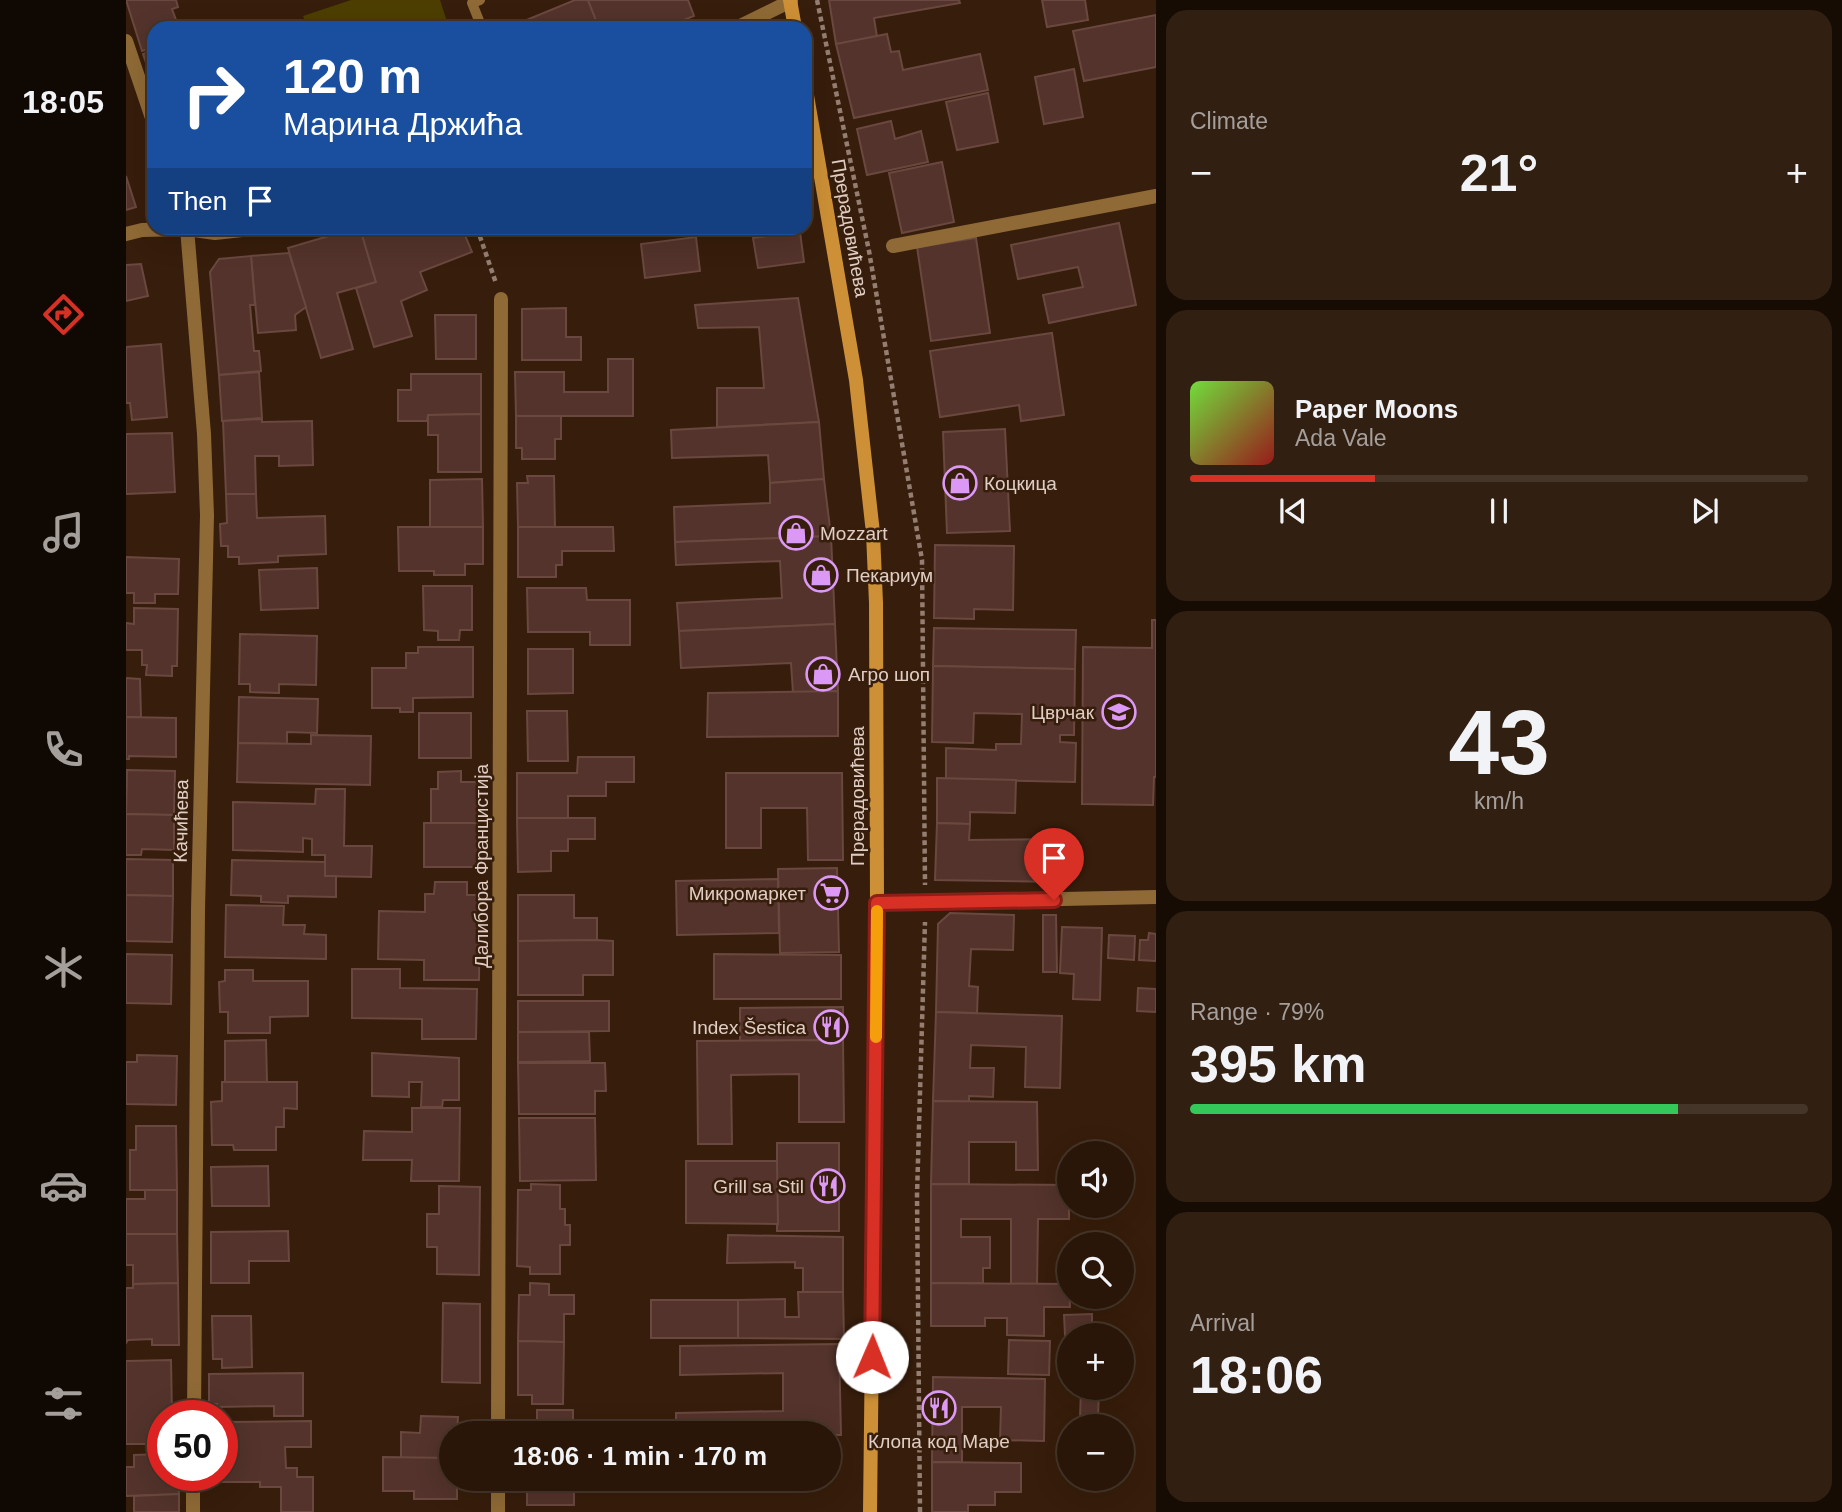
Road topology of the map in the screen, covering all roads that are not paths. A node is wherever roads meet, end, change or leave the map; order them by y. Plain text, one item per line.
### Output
1 (480, 0) edge
2 (790, 1) edge
3 (479, 21) edge
4 (750, 21) edge
5 (794, 21) edge
6 (126, 41) edge
7 (147, 103) edge
8 (812, 125) edge
9 (1156, 197) edge
10 (147, 230) edge
11 (126, 234) edge
12 (188, 235) edge
13 (893, 246) dead end
14 (500, 299) road end
15 (1156, 897) edge
16 (877, 903) junction
17 (194, 1400) edge
18 (498, 1421) edge
19 (194, 1491) edge
20 (498, 1491) edge
21 (193, 1512) edge
22 (498, 1512) edge
23 (870, 1512) edge

1 - 3 lane
2 - 4 street
2 - 5 main road
6 - 7 street
8 - 16 main road, Прерадовићева
9 - 13 street
10 - 11 street
12 - 17 street, Качићева
14 - 18 street, Далибора Францистија
15 - 16 street
16 - 23 main road, Прерадовићева
19 - 21 street
20 - 22 street

